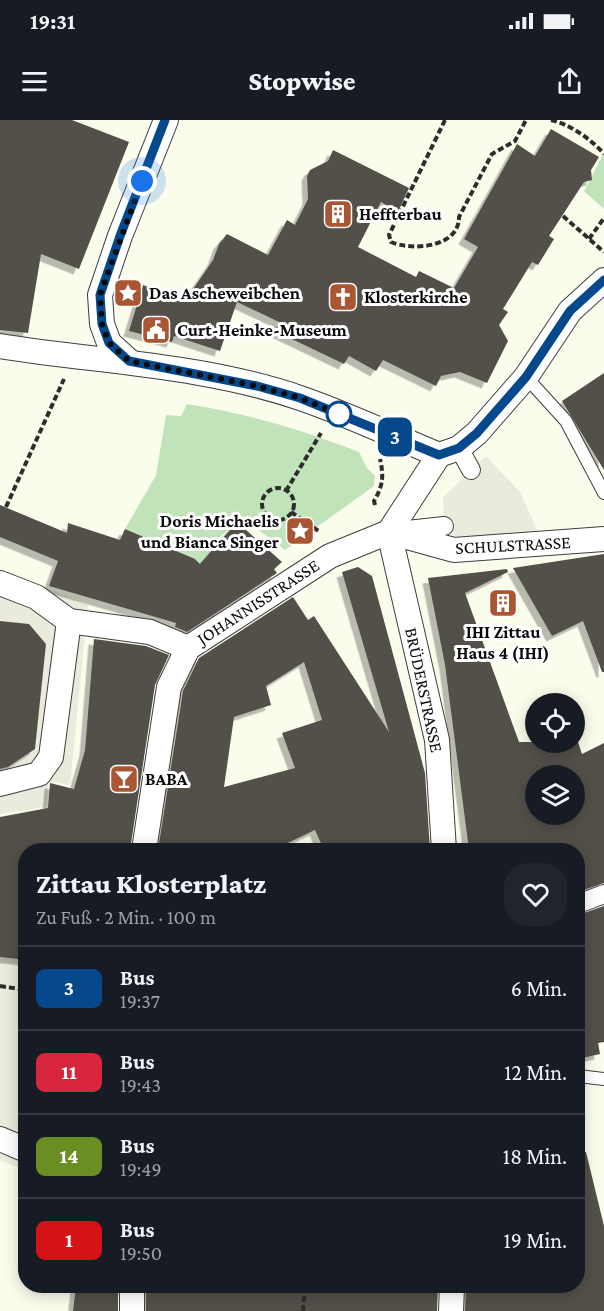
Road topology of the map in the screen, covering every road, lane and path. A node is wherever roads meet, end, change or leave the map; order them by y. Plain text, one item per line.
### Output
1 (165, 120) edge
2 (446, 120) edge
3 (526, 120) edge
4 (551, 120) edge
5 (604, 154) edge
6 (563, 216) dead end
7 (604, 218) edge
8 (589, 239) junction
9 (604, 252) edge
10 (604, 280) edge
11 (0, 346) edge
12 (70, 357) junction
13 (129, 361) junction
14 (526, 377) junction
15 (334, 412) junction
16 (449, 452) junction
17 (379, 456) dead end
18 (471, 470) dead end
19 (286, 491) junction
20 (604, 493) edge
21 (6, 507) dead end
22 (291, 512) junction
23 (444, 526) dead end
24 (318, 528) dead end
25 (389, 532) junction
26 (604, 539) edge
27 (0, 583) edge
28 (69, 621) junction
29 (188, 648) junction
30 (0, 784) edge
31 (145, 843) edge
32 (444, 843) edge
33 (604, 894) edge
34 (585, 901) edge
35 (0, 986) edge
36 (18, 989) edge
37 (585, 1077) edge
38 (604, 1079) edge
39 (0, 1139) edge
40 (18, 1147) edge
41 (132, 1293) edge
42 (304, 1293) edge
43 (452, 1293) edge
44 (132, 1311) edge
45 (303, 1311) edge
46 (451, 1311) edge

1 - 13 street
2 - 3 path
4 - 5 path
6 - 8 path
7 - 8 path
8 - 9 path
10 - 14 street
11 - 12 street
12 - 13 street
12 - 21 path
13 - 15 street
14 - 16 street
14 - 20 lane
15 - 16 street
15 - 19 path
16 - 18 street
16 - 25 street
17 - 25 path
19 - 22 path
19 - 22 path
22 - 24 path
23 - 25 street
25 - 26 street, SCHULSTRASSE
25 - 29 street, JOHANNISSTRASSE
25 - 32 street, BRÜDERSTRASSE
27 - 28 street
28 - 29 street
28 - 30 street
29 - 31 street, JOHANNISSTRASSE
33 - 34 street
35 - 36 path
37 - 38 lane
39 - 40 street
41 - 44 street
42 - 45 path
43 - 46 street

